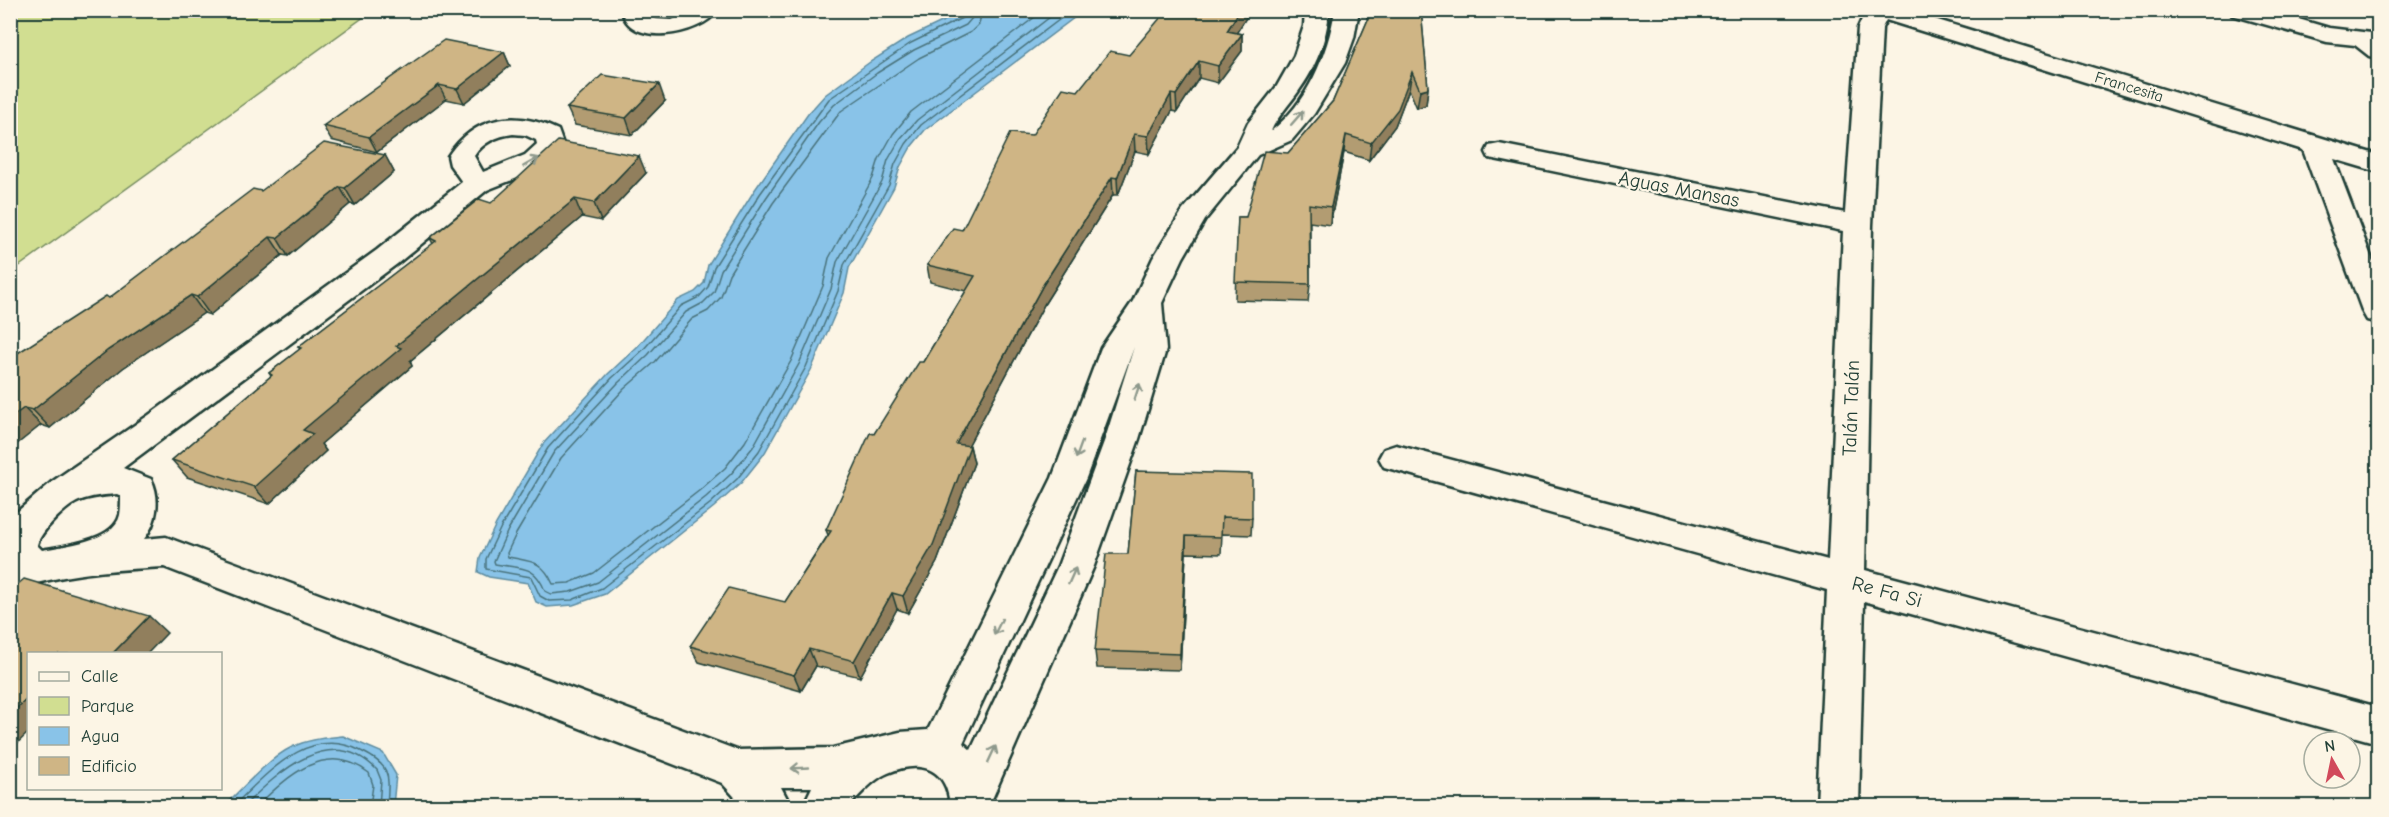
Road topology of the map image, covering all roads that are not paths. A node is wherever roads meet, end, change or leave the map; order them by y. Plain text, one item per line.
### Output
1 (634, 10) edge
2 (707, 10) edge
3 (1317, 10) edge
4 (1347, 10) edge
5 (1879, 10) edge
6 (2240, 10) edge
7 (2373, 41) edge
8 (2315, 145) junction
9 (1249, 149) junction
10 (1499, 152) dead end
11 (2379, 164) edge
12 (477, 184) dead end
13 (1858, 225) junction
14 (1147, 303) junction
15 (2379, 313) edge
16 (161, 424) junction
17 (1396, 458) dead end
18 (65, 491) junction
19 (138, 505) junction
20 (17, 533) edge
21 (166, 552) junction
22 (94, 556) junction
23 (23, 571) edge
24 (1845, 580) junction
25 (2379, 725) edge
26 (939, 751) junction
27 (878, 757) junction
28 (737, 770) junction
29 (969, 803) edge
30 (770, 807) edge
31 (824, 807) edge
32 (1838, 807) edge

1 - 2 street
3 - 9 street
9 -> 4 street
5 - 8 street, Francesita
5 - 13 street, Talán Talán
6 - 7 street
8 - 11 street, Francesita
8 - 15 street
9 - 14 street
10 - 13 street, Aguas Mansas
12 - 16 street
13 - 24 street, Talán Talán
14 -> 26 street
29 -> 14 street
16 - 18 street
16 - 19 street
17 - 24 street, Re Fa Si
18 - 19 street
18 - 20 street
19 - 21 street
19 - 22 street
20 - 23 street
21 - 22 street
21 - 28 street
22 - 23 street
24 - 25 street, Re Fa Si
24 - 32 street, Talán Talán
26 - 27 street
26 - 29 street
27 -> 28 street
27 - 31 street
28 - 30 street

